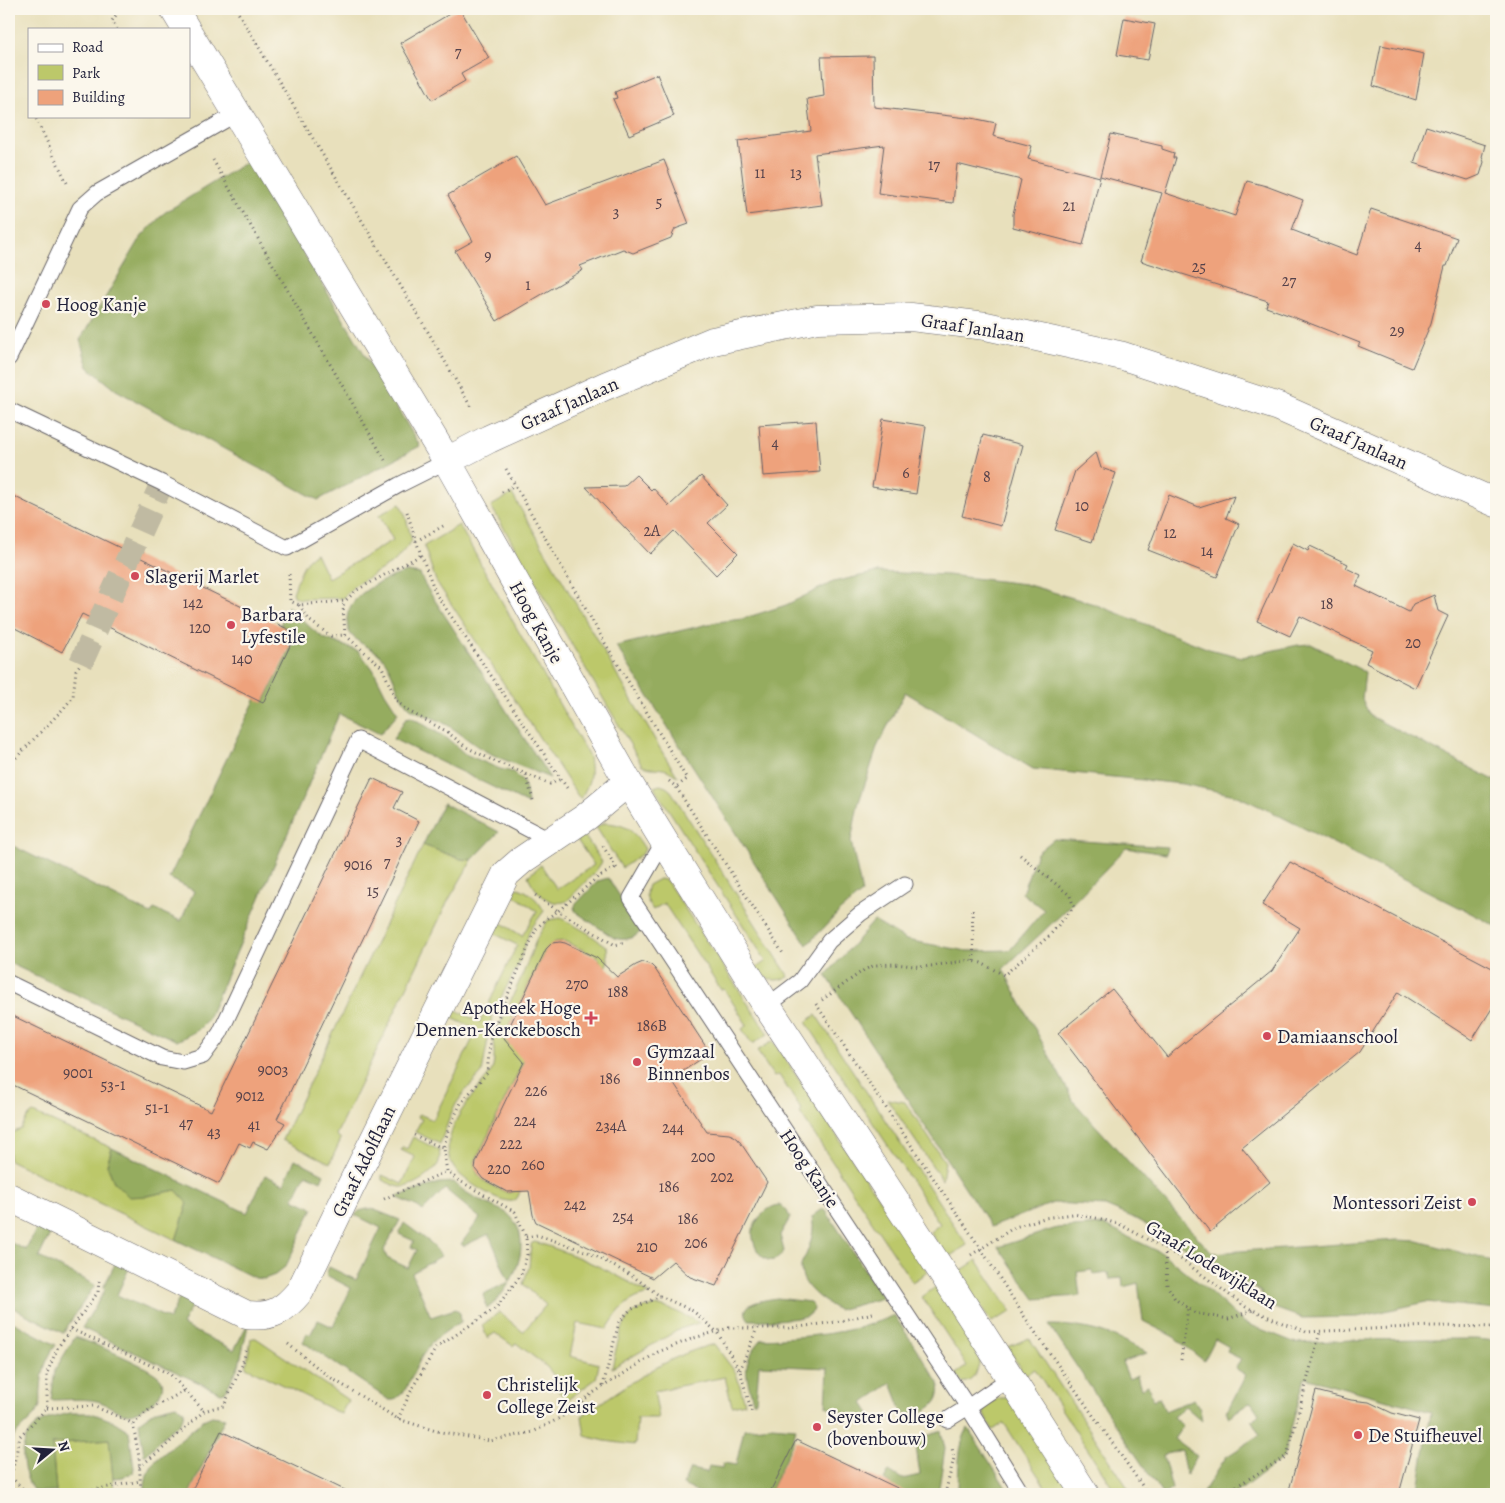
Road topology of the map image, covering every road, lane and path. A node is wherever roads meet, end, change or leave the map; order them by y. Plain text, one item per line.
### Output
1 (120, 9) edge
2 (174, 9) edge
3 (236, 9) edge
4 (116, 28) edge
5 (185, 28) edge
6 (190, 36) edge
7 (236, 114) junction
8 (36, 119) dead end
9 (80, 208) junction
10 (9, 358) edge
11 (9, 410) edge
12 (489, 439) junction
13 (447, 461) junction
14 (1495, 496) edge
15 (287, 548) junction
16 (421, 555) dead end
17 (345, 601) junction
18 (300, 605) junction
19 (345, 635) junction
20 (81, 663) tunnel mouth
21 (9, 765) edge
22 (525, 774) junction
23 (561, 778) dead end
24 (628, 782) junction
25 (676, 787) junction
26 (534, 806) dead end
27 (551, 841) junction
28 (664, 841) junction
29 (1019, 854) dead end
30 (616, 867) dead end
31 (506, 874) junction
32 (906, 884) dead end
33 (972, 910) dead end
34 (558, 911) junction
35 (655, 934) junction
36 (974, 961) junction
37 (800, 981) junction
38 (9, 984) edge
39 (816, 1005) junction
40 (767, 1006) junction
41 (782, 1030) junction
42 (447, 1170) junction
43 (9, 1197) edge
44 (380, 1201) dead end
45 (526, 1237) junction
46 (981, 1248) junction
47 (1164, 1249) junction
48 (118, 1252) junction
49 (943, 1273) junction
50 (660, 1296) junction
51 (899, 1302) junction
52 (1188, 1308) junction
53 (1254, 1310) junction
54 (271, 1314) junction
55 (1496, 1327) edge
56 (757, 1328) junction
57 (71, 1329) junction
58 (717, 1332) junction
59 (1320, 1332) junction
60 (1182, 1360) dead end
61 (740, 1371) junction
62 (1010, 1378) junction
63 (603, 1386) junction
64 (186, 1390) junction
65 (968, 1407) junction
66 (47, 1408) junction
67 (204, 1411) junction
68 (752, 1413) dead end
69 (398, 1418) junction
70 (947, 1420) joint
71 (132, 1424) junction
72 (139, 1466) junction
73 (10, 1478) edge
74 (140, 1481) junction
75 (32, 1494) edge
76 (73, 1494) edge
77 (141, 1494) edge
78 (945, 1494) edge
79 (1022, 1494) edge
80 (1085, 1494) edge
81 (1148, 1494) edge
82 (1230, 1494) edge

1 - 4 path
2 - 5 street
3 - 12 path
6 - 7 street, Hoog Kanje
7 - 9 lane
7 - 13 street, Hoog Kanje
8 - 9 path
9 - 10 lane
11 - 15 lane
12 - 13 street, Graaf Janlaan
12 - 14 street, Graaf Janlaan
12 - 25 path
13 - 15 lane
13 - 24 street, Hoog Kanje
15 - 18 path
16 - 17 path
17 - 18 path
17 - 19 path
18 - 19 path
19 - 22 path
20 - 21 path
22 - 23 path
22 - 26 path
24 - 25 path
24 - 27 street, Graaf Adolflaan
24 - 28 street, Hoog Kanje
25 - 37 path
27 - 31 street, Graaf Adolflaan
27 - 38 lane
28 - 35 lane, Hoog Kanje
28 - 40 street, Hoog Kanje
29 - 36 path
30 - 34 path
31 - 34 path
31 - 54 street, Graaf Adolflaan
32 - 37 lane
33 - 36 path
34 - 35 path
34 - 42 path
35 - 51 lane, Hoog Kanje
36 - 39 path
37 - 39 path
37 - 40 lane
39 - 41 path
39 - 46 path
40 - 41 street, Hoog Kanje
41 - 49 street, Hoog Kanje
42 - 44 path
42 - 45 path
43 - 48 street
45 - 50 path
45 - 69 path
46 - 47 path, Graaf Lodewijklaan
46 - 49 path, Graaf Lodewijklaan
46 - 81 path
47 - 52 path
47 - 53 path, Graaf Lodewijklaan
48 - 54 street
48 - 57 path
49 - 62 street, Hoog Kanje
50 - 58 path
50 - 63 path
51 - 56 path
51 - 65 lane, Hoog Kanje
52 - 53 path
52 - 60 path
53 - 59 path, Graaf Lodewijklaan
54 - 67 path
54 - 69 path
55 - 59 path, Graaf Lodewijklaan
56 - 58 path
56 - 61 path
57 - 64 path
57 - 66 path
58 - 61 path
58 - 63 path
59 - 82 path
61 - 68 path
62 - 65 lane
62 - 80 street, Hoog Kanje
63 - 69 path
64 - 67 path
64 - 71 path
65 - 70 lane
65 - 79 lane, Hoog Kanje
66 - 71 path
66 - 73 path
67 - 72 path
70 - 78 path
71 - 72 path
72 - 74 path
73 - 75 path
74 - 76 path
74 - 77 path

